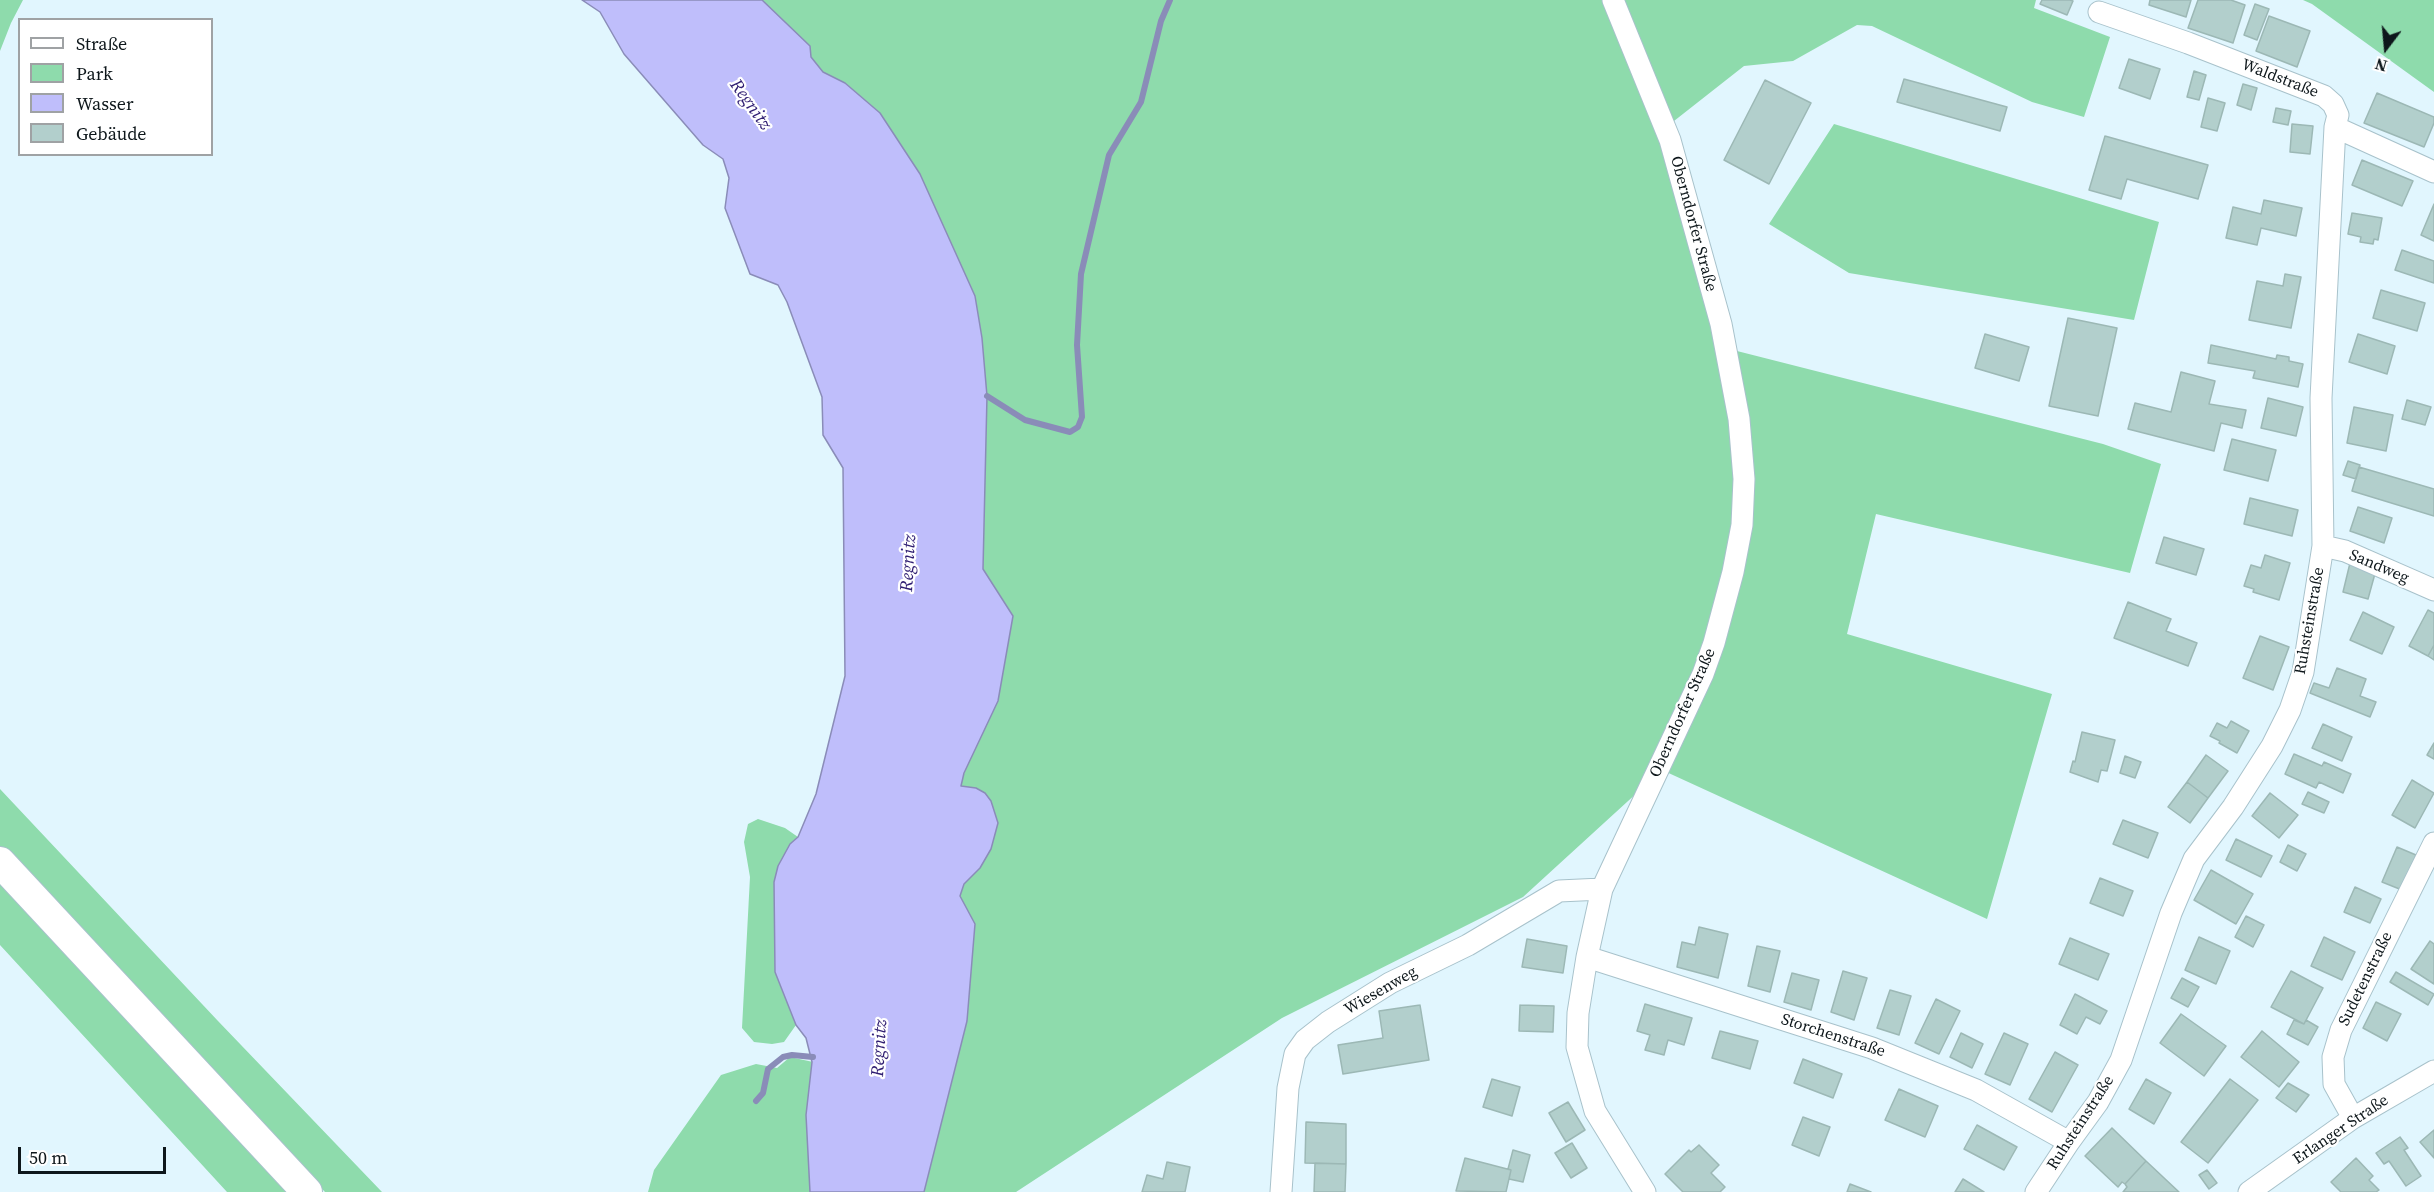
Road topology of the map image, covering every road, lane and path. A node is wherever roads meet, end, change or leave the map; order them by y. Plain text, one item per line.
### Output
1 (1613, 0) edge
2 (2099, 12) dead end
3 (2335, 127) junction
4 (2434, 172) edge
5 (2323, 546) junction
6 (2434, 590) edge
7 (2434, 843) edge
8 (0, 862) edge
9 (1602, 889) junction
10 (1587, 957) junction
11 (2434, 1071) edge
12 (2353, 1118) junction
13 (2069, 1142) junction
14 (307, 1192) edge
15 (1281, 1192) edge
16 (1645, 1192) edge
17 (2036, 1192) edge
18 (2249, 1192) edge

1 - 9 street, Oberndorfer Straße
2 - 3 street, Waldstraße
3 - 4 street
3 - 5 street, Ruhsteinstraße
5 - 6 street, Sandweg
5 - 13 street, Ruhsteinstraße
7 - 12 street, Sudetenstraße
8 - 14 street
9 - 10 street, Oberndorfer Straße
9 - 15 street, Wiesenweg
10 - 13 street, Storchenstraße
10 - 16 street, Oberndorfer Straße
11 - 12 street, Erlanger Straße
12 - 18 street, Erlanger Straße
13 - 17 street, Ruhsteinstraße

